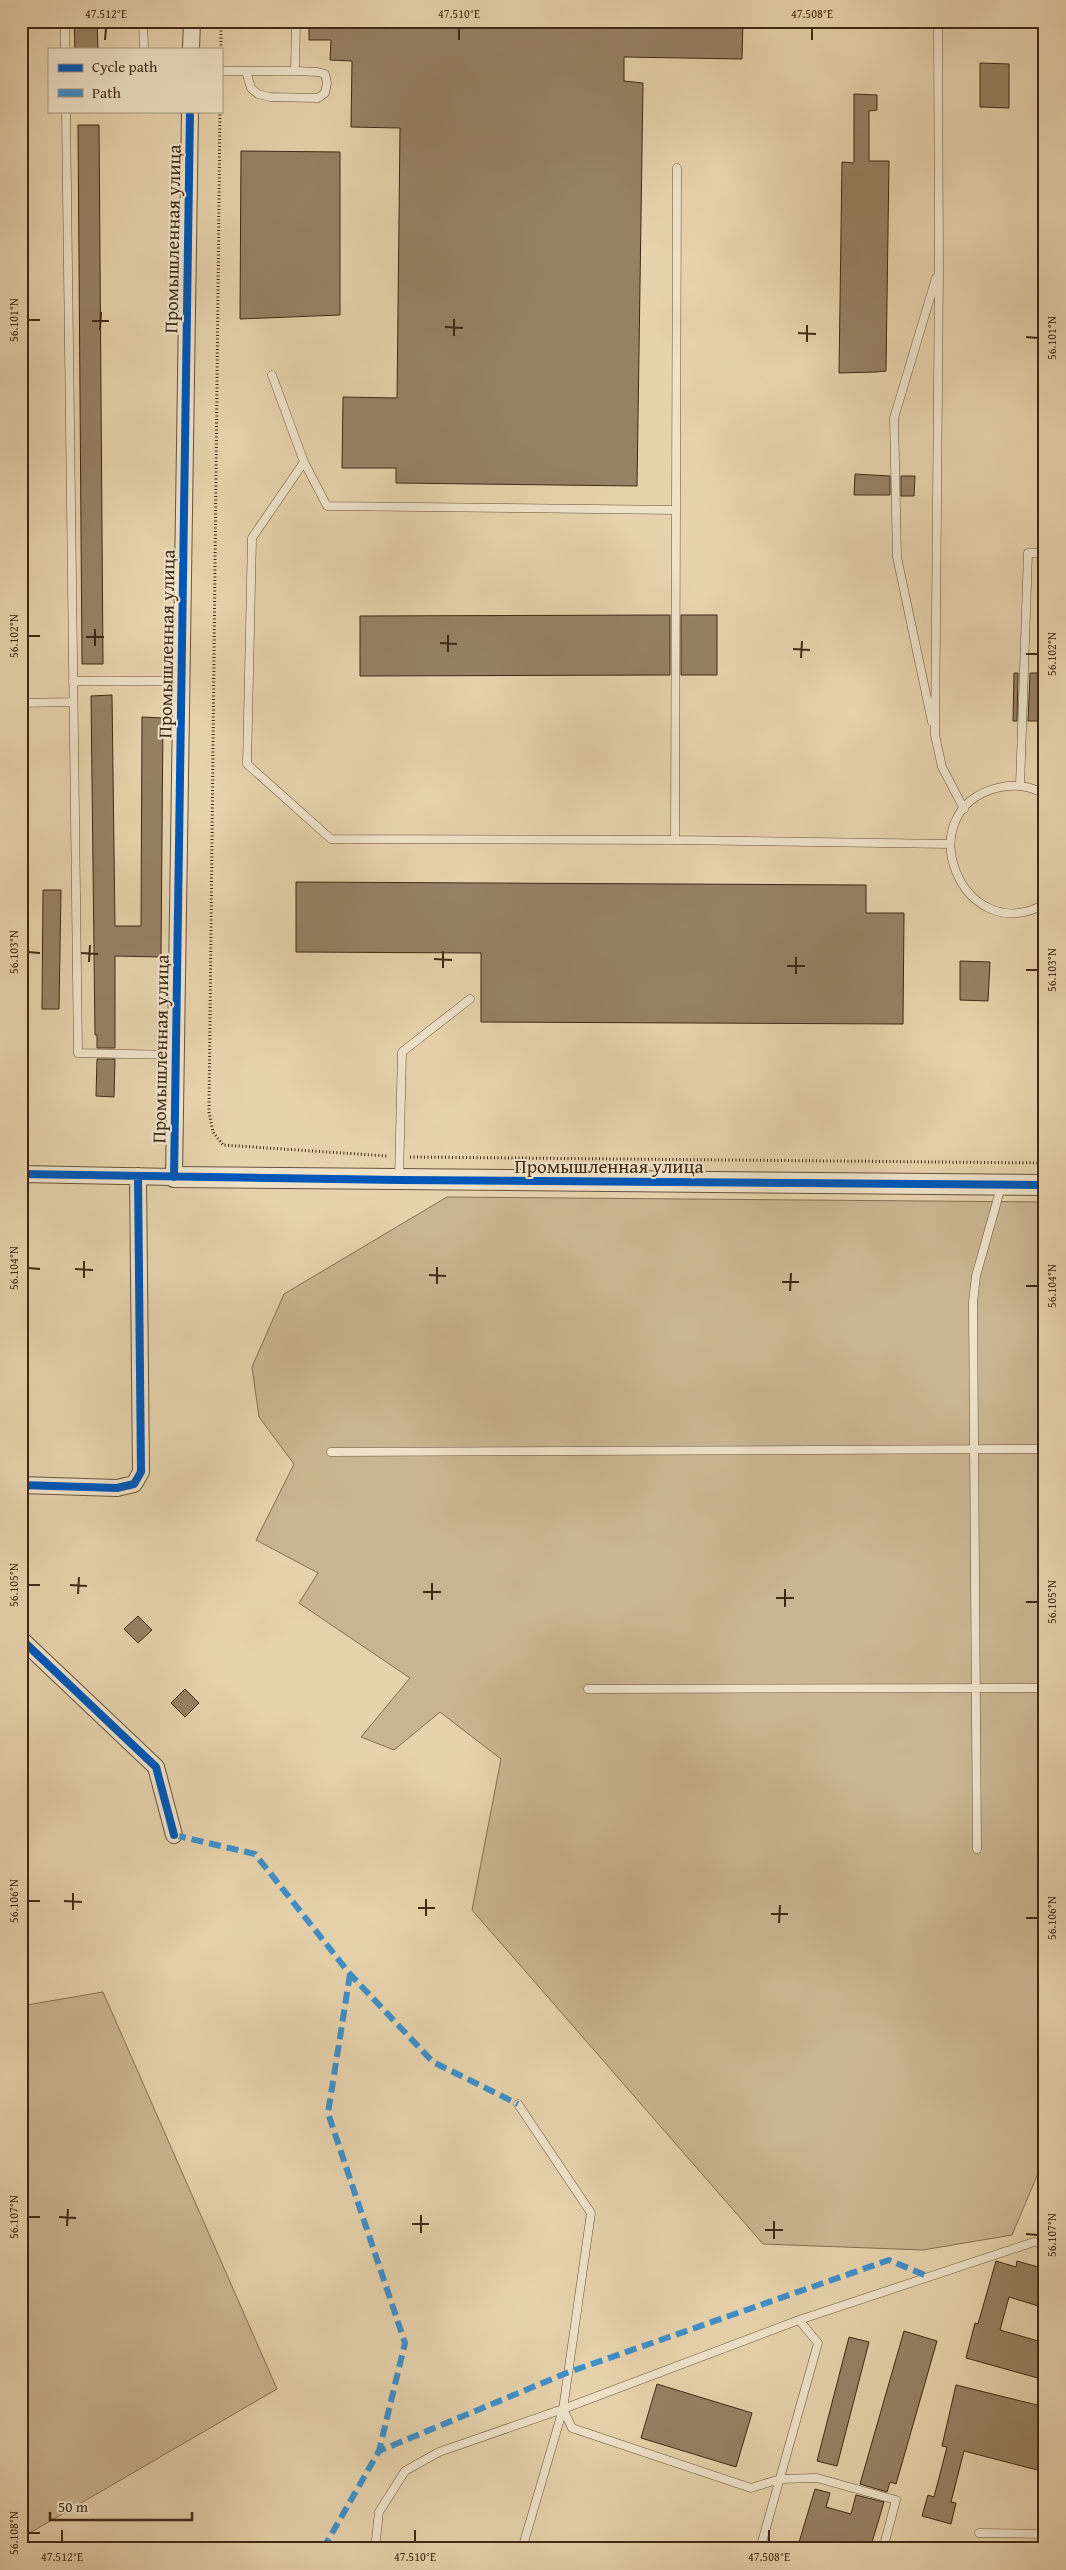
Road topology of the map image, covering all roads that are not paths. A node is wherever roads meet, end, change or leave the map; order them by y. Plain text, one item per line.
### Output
1 (65, 21) edge
2 (143, 21) edge
3 (192, 21) edge
4 (296, 21) edge
5 (938, 21) edge
6 (65, 48) edge
7 (144, 48) edge
8 (191, 48) edge
9 (222, 71) edge
10 (246, 71) junction
11 (295, 71) junction
12 (66, 112) edge
13 (190, 112) edge
14 (677, 168) dead end
15 (939, 269) junction
16 (272, 374) dead end
17 (304, 462) junction
18 (676, 510) junction
19 (1045, 553) edge
20 (73, 680) junction
21 (182, 682) junction
22 (73, 702) junction
23 (21, 704) edge
24 (935, 735) junction
25 (1020, 786) junction
26 (1045, 795) edge
27 (964, 809) junction
28 (675, 840) junction
29 (950, 844) junction
30 (1045, 904) edge
31 (470, 999) dead end
32 (177, 1055) junction
33 (21, 1174) edge
34 (138, 1176) junction
35 (174, 1177) junction
36 (399, 1180) junction
37 (1002, 1185) junction
38 (1045, 1185) edge
39 (973, 1448) junction
40 (1045, 1448) edge
41 (331, 1452) dead end
42 (21, 1485) edge
43 (21, 1638) edge
44 (1045, 1688) edge
45 (588, 1689) dead end
46 (977, 1689) junction
47 (174, 1835) dead end
48 (977, 1849) dead end
49 (518, 2104) dead end
50 (1045, 2245) edge
51 (799, 2320) junction
52 (563, 2409) junction
53 (780, 2479) junction
54 (979, 2533) dead end
55 (1045, 2534) edge
56 (375, 2549) edge
57 (522, 2549) edge
58 (760, 2549) edge
59 (883, 2549) edge

1 - 6 lane
2 - 7 lane
3 - 8 street
4 - 11 lane
5 - 15 lane
9 - 10 lane
10 - 11 lane
10 - 11 lane
12 - 20 lane
13 - 21 street, Промышленная улица
14 - 18 lane
15 - 24 lane
15 - 24 lane
16 - 17 lane
17 - 18 lane
17 - 28 lane
18 - 28 lane
19 - 25 lane
20 - 21 lane
20 - 22 lane
21 - 32 street, Промышленная улица
22 - 23 lane
22 - 32 lane
24 - 27 lane
25 - 26 lane
25 - 27 lane
27 - 29 lane
28 - 29 lane
29 - 30 lane
31 - 36 lane
32 - 35 street, Промышленная улица
33 - 34 street, Промышленная улица
34 - 35 street, Промышленная улица
34 - 42 street
35 - 36 street, Промышленная улица
36 - 37 street, Промышленная улица
37 - 38 street, Промышленная улица
37 - 39 lane
39 - 40 lane
39 - 41 lane
39 - 46 lane
43 - 47 street
44 - 46 lane
45 - 46 lane
46 - 48 lane
49 - 52 lane
50 - 51 lane
51 - 52 lane
51 - 53 lane
52 - 53 lane
52 - 56 lane
52 - 57 lane
53 - 58 lane
53 - 59 lane
54 - 55 lane

